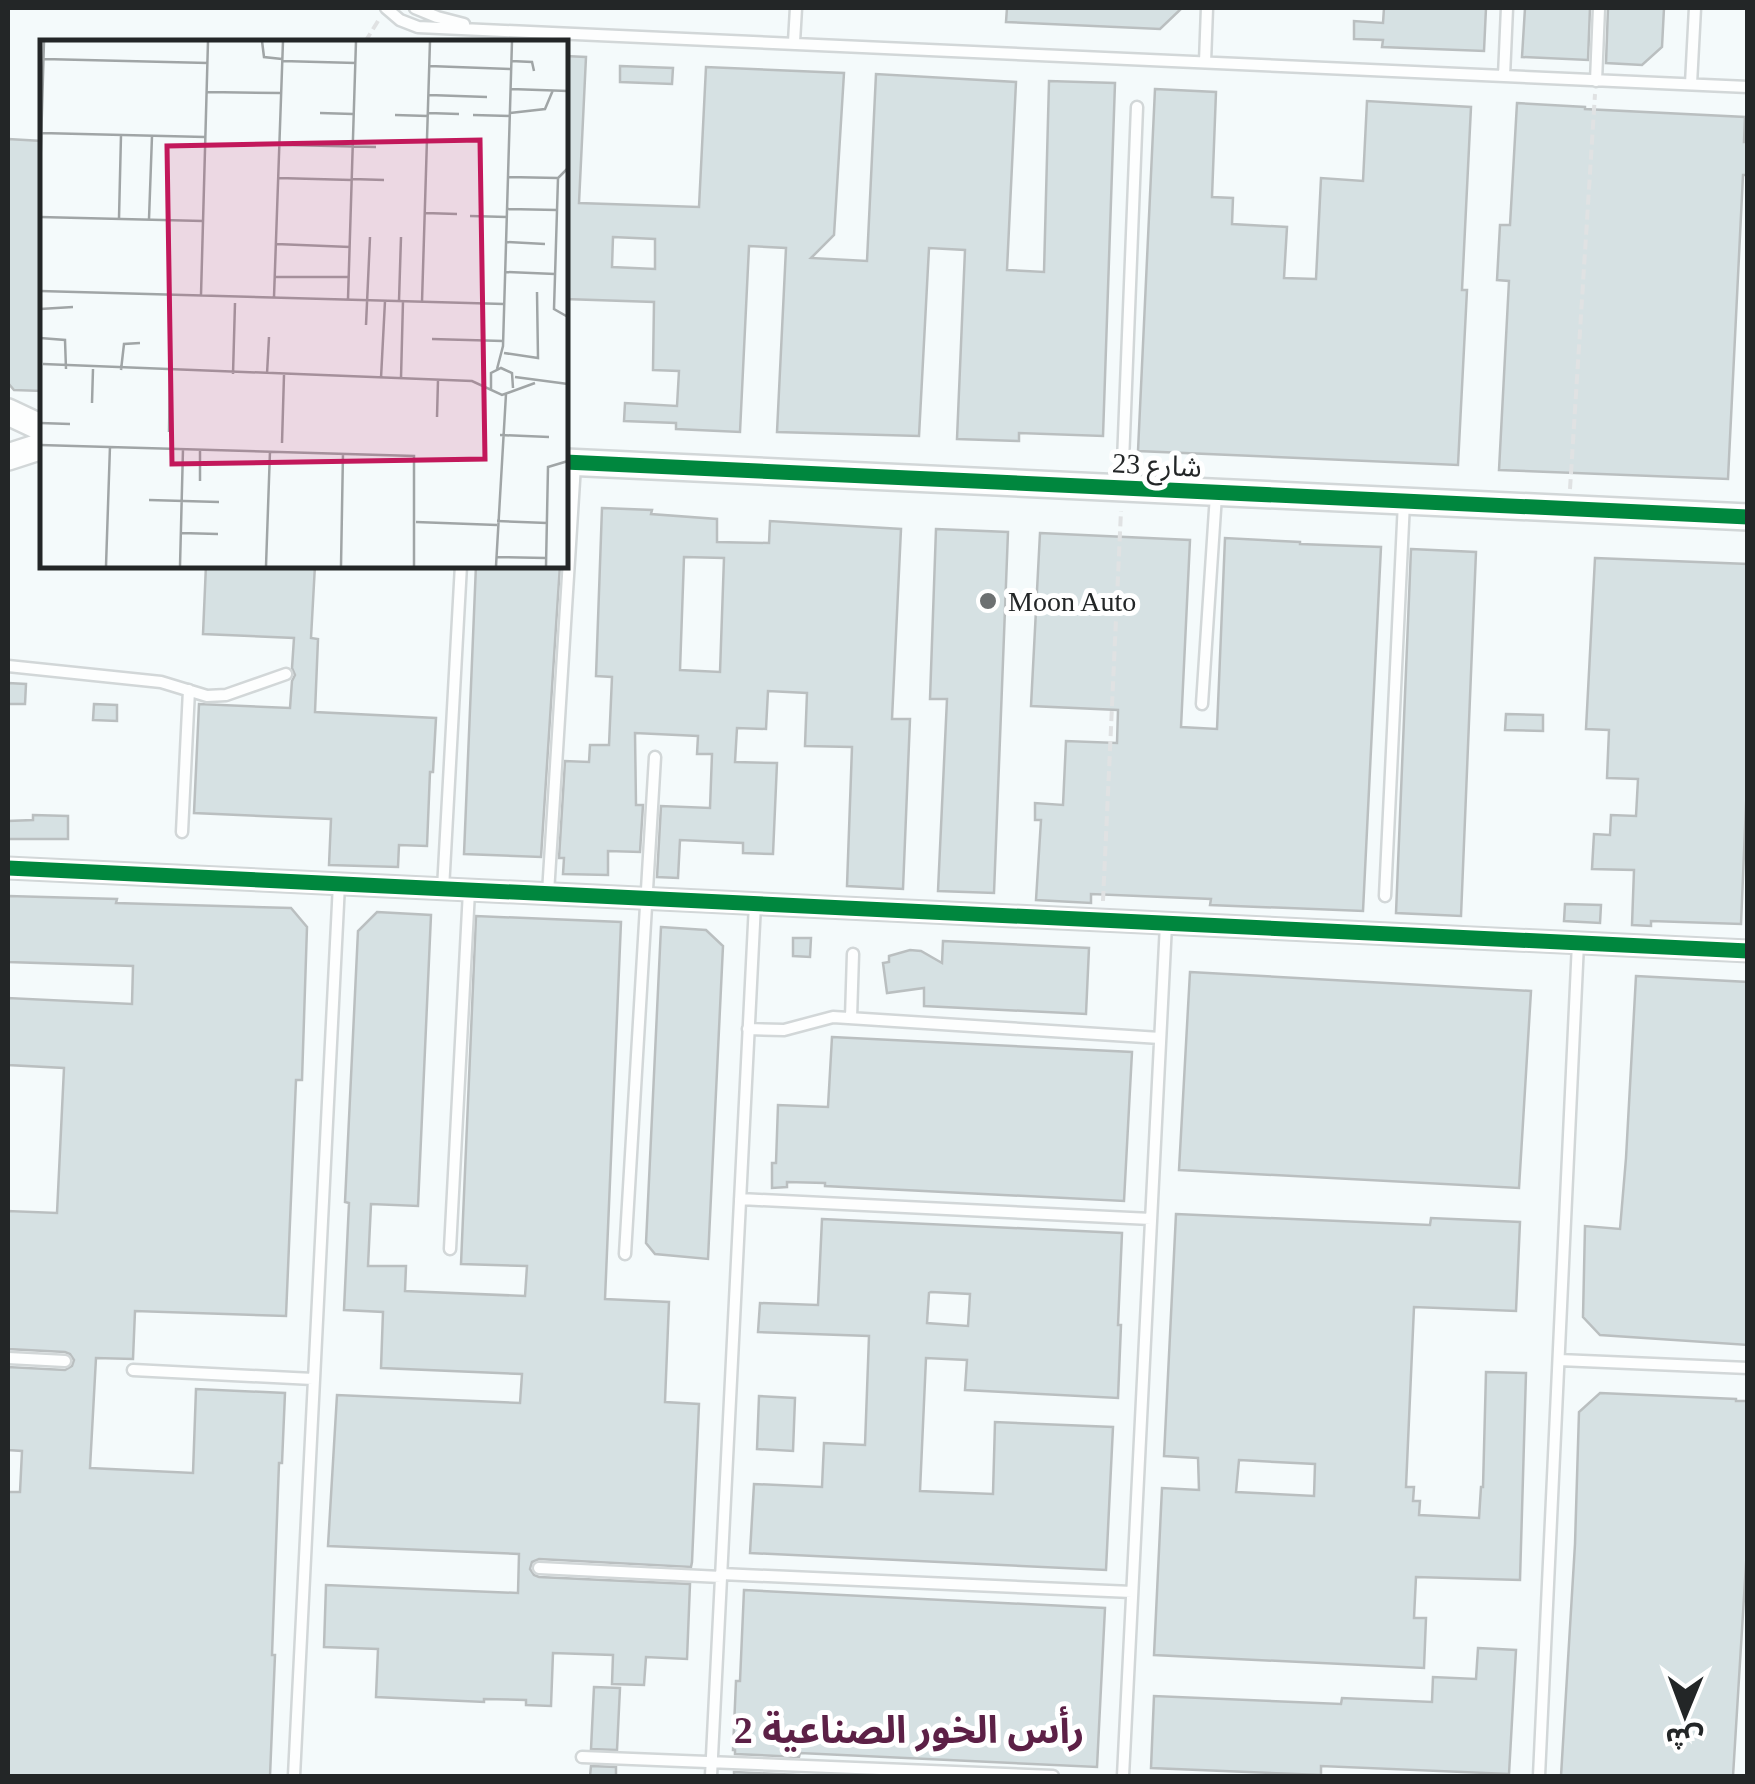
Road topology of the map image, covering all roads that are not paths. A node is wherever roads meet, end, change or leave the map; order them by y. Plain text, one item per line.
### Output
1 (386, 8) edge
2 (415, 8) edge
3 (796, 8) edge
4 (1208, 8) edge
5 (1507, 8) edge
6 (1599, 8) edge
7 (1695, 8) edge
8 (479, 28) junction
9 (794, 42) junction
10 (1204, 62) junction
11 (1504, 76) junction
12 (1596, 81) junction
13 (1692, 84) junction
14 (1748, 87) edge
15 (1137, 107) dead end
16 (8, 412) edge
17 (40, 427) edge
18 (40, 447) edge
19 (8, 458) edge
20 (570, 462) edge
21 (1122, 488) junction
22 (1216, 492) junction
23 (568, 501) edge
24 (1404, 501) junction
25 (1748, 517) edge
26 (461, 568) edge
27 (565, 568) edge
28 (8, 666) edge
29 (286, 674) dead end
30 (189, 690) junction
31 (1202, 704) dead end
32 (655, 758) dead end
33 (182, 832) dead end
34 (8, 868) edge
35 (339, 884) junction
36 (443, 888) junction
37 (469, 890) junction
38 (548, 893) junction
39 (1385, 896) dead end
40 (646, 899) junction
41 (754, 904) junction
42 (1166, 924) junction
43 (1578, 943) junction
44 (1748, 950) edge
45 (853, 954) dead end
46 (850, 1018) junction
47 (748, 1029) junction
48 (1160, 1038) junction
49 (740, 1200) junction
50 (1151, 1220) junction
51 (450, 1249) dead end
52 (626, 1254) dead end
53 (8, 1358) edge
54 (1559, 1360) junction
55 (65, 1361) dead end
56 (1748, 1368) edge
57 (133, 1370) dead end
58 (313, 1379) junction
59 (539, 1568) dead end
60 (721, 1575) junction
61 (1132, 1592) junction
62 (582, 1757) dead end
63 (712, 1762) junction
64 (294, 1776) edge
65 (711, 1776) edge
66 (1053, 1776) edge
67 (1123, 1776) edge
68 (1539, 1776) edge

1 - 8 lane
2 - 8 lane
3 - 9 lane
4 - 10 lane
5 - 11 lane
6 - 12 lane
7 - 13 lane
8 - 9 lane
9 - 10 lane
10 - 11 lane
11 - 12 lane
12 - 13 lane
13 - 14 lane
15 - 21 lane
16 - 17 street
18 - 19 street
20 - 21 street, شارع 23
20 - 23 lane
21 - 22 street, شارع 23
22 - 24 street, شارع 23
22 - 31 lane
24 - 25 street, شارع 23
24 - 39 lane
26 - 36 lane
27 - 38 lane
28 - 30 lane
29 - 30 lane
30 - 33 lane
32 - 40 lane
34 - 35 street
35 - 36 street
35 - 58 lane
36 - 37 street
37 - 38 street
37 - 51 lane
38 - 40 street
40 - 41 street
40 - 52 lane
41 - 42 street
41 - 47 lane
42 - 43 street
42 - 48 lane
43 - 44 street
43 - 54 lane
45 - 46 lane
46 - 47 lane
46 - 48 lane
47 - 49 lane
48 - 50 lane
49 - 50 lane
49 - 60 lane
50 - 61 lane
53 - 55 lane
54 - 56 lane
54 - 68 lane
57 - 58 lane
58 - 64 lane
59 - 60 lane
60 - 61 lane
60 - 63 lane
61 - 67 lane
62 - 63 lane
63 - 65 lane
63 - 66 lane

